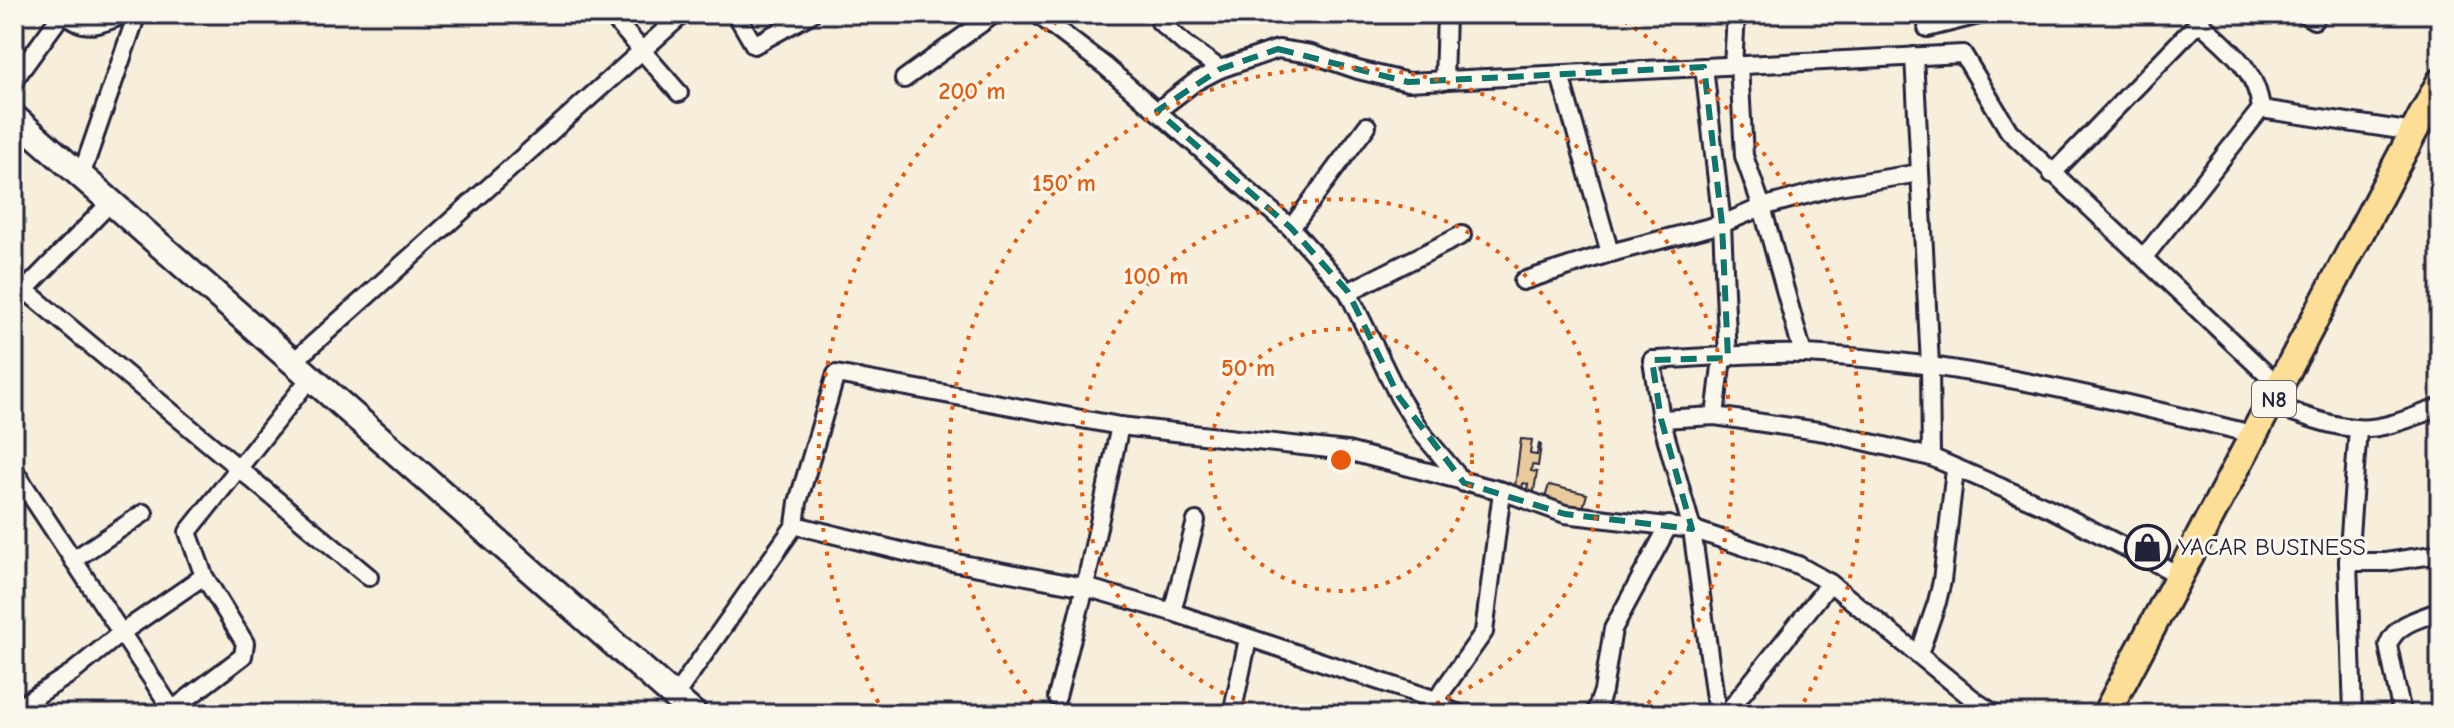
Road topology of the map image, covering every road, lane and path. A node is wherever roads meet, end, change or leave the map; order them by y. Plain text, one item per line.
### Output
1 (64, 14) edge
2 (125, 14) edge
3 (137, 14) edge
4 (610, 14) edge
5 (683, 14) edge
6 (736, 14) edge
7 (811, 14) edge
8 (994, 14) edge
9 (1037, 14) edge
10 (1446, 14) edge
11 (1736, 14) edge
12 (1983, 14) edge
13 (2304, 14) edge
14 (2317, 14) edge
15 (2201, 18) edge
16 (1926, 21) edge
17 (1160, 22) dead end
18 (642, 51) junction
19 (1923, 56) junction
20 (1736, 65) junction
21 (1704, 67) junction
22 (1220, 69) junction
23 (1560, 75) junction
24 (904, 79) dead end
25 (14, 80) edge
26 (1444, 81) junction
27 (2440, 82) edge
28 (679, 93) dead end
29 (2261, 109) junction
30 (1157, 111) junction
31 (14, 117) edge
32 (1367, 126) dead end
33 (2414, 132) junction
34 (1920, 173) junction
35 (2052, 174) junction
36 (81, 176) junction
37 (111, 202) junction
38 (1762, 207) junction
39 (1722, 224) junction
40 (1291, 228) junction
41 (1462, 235) dead end
42 (1610, 253) junction
43 (2144, 257) junction
44 (1523, 281) dead end
45 (1348, 292) junction
46 (19, 295) edge
47 (1803, 354) junction
48 (1725, 358) junction
49 (1930, 365) junction
50 (302, 370) junction
51 (2276, 396) junction
52 (2440, 407) edge
53 (1715, 416) junction
54 (1661, 419) junction
55 (1120, 426) junction
56 (2358, 429) junction
57 (2256, 435) junction
58 (1931, 457) junction
59 (237, 467) junction
60 (14, 470) edge
61 (1955, 470) junction
62 (1464, 483) junction
63 (1502, 491) junction
64 (144, 513) dead end
65 (1196, 521) dead end
66 (795, 525) junction
67 (1669, 525) junction
68 (1692, 529) junction
69 (2440, 554) edge
70 (73, 560) junction
71 (2348, 562) junction
72 (204, 576) junction
73 (2181, 576) junction
74 (369, 577) dead end
75 (1830, 583) junction
76 (1085, 587) junction
77 (2440, 611) edge
78 (1172, 612) junction
79 (121, 633) junction
80 (1248, 639) junction
81 (1919, 654) junction
82 (674, 697) junction
83 (1057, 697) dead end
84 (14, 710) edge
85 (1448, 710) edge
86 (173, 712) edge
87 (694, 714) edge
88 (1232, 714) edge
89 (1595, 714) edge
90 (1717, 714) edge
91 (1726, 714) edge
92 (1995, 714) edge
93 (2106, 714) edge
94 (2353, 714) edge
95 (2402, 714) edge

1 - 2 street
1 - 25 street
3 - 36 street
4 - 18 street
5 - 18 street
6 - 7 street
8 - 24 street
9 - 30 street
10 - 26 street
11 - 20 street
12 - 16 street
13 - 14 street
15 - 29 street
15 - 35 street
16 - 19 street
17 - 22 street
18 - 28 street
18 - 50 street
19 - 20 street
19 - 34 street
19 - 35 street
20 - 21 street
20 - 38 street
21 - 23 street
21 - 39 street
22 - 26 street
22 - 30 street
23 - 26 street
23 - 42 street
27 - 33 main road, N8
29 - 33 street
29 - 43 street
30 - 40 street
31 - 36 street
32 - 40 street
33 - 51 main road, N8
34 - 38 street
34 - 49 street
35 - 43 street
36 - 37 street
37 - 46 street
37 - 50 street
38 - 39 street
38 - 47 street
39 - 42 street
39 - 48 street
40 - 45 street
41 - 45 street
42 - 44 street
43 - 51 street
45 - 62 street
46 - 59 street
47 - 48 street
47 - 49 street
48 - 53 street
48 - 54 street
49 - 57 street
49 - 58 street
50 - 59 street
50 - 82 street
51 - 56 street
51 - 57 main road, N8
52 - 56 street
53 - 54 street
53 - 58 street
54 - 68 street
55 - 62 street
55 - 66 street
55 - 76 street
56 - 71 street
57 - 73 main road, N8
58 - 61 street
59 - 72 street
59 - 74 street
60 - 70 street
61 - 73 street
61 - 81 street
62 - 63 street
63 - 67 street
63 - 85 street
64 - 70 street
65 - 78 street
66 - 76 street
66 - 82 street
67 - 68 street
67 - 89 street
68 - 75 street
68 - 90 street
69 - 71 street
70 - 79 street
71 - 94 street
72 - 79 street
72 - 86 street
73 - 93 main road, N8
75 - 81 street
75 - 91 street
76 - 78 street
76 - 83 street
77 - 95 street
78 - 80 street
79 - 84 street
79 - 86 street
80 - 85 street
80 - 88 street
81 - 92 street
82 - 87 street

